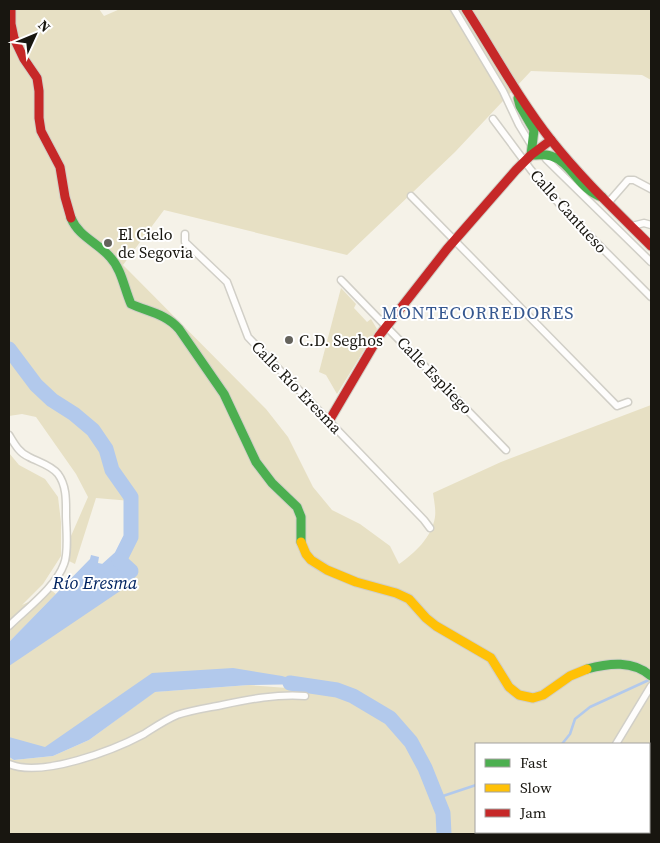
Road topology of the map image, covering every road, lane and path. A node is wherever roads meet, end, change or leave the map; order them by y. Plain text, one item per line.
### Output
1 (11, 9) edge
2 (454, 9) edge
3 (466, 9) edge
4 (516, 88) junction
5 (493, 119) dead end
6 (551, 140) junction
7 (530, 143) dead end
8 (527, 158) junction
9 (546, 159) dead end
10 (651, 189) edge
11 (411, 196) dead end
12 (606, 200) junction
13 (651, 225) edge
14 (632, 226) junction
15 (185, 234) dead end
16 (455, 239) junction
17 (651, 246) edge
18 (651, 262) edge
19 (341, 280) dead end
20 (651, 297) edge
21 (387, 325) junction
22 (628, 402) dead end
23 (329, 421) junction
24 (9, 435) edge
25 (506, 450) dead end
26 (430, 528) dead end
27 (9, 626) edge
28 (651, 676) edge
29 (651, 686) edge
30 (306, 696) dead end
31 (617, 743) edge
32 (9, 764) edge

1 - 28 street
2 - 7 street
3 - 4 street
4 - 6 street
4 - 8 street
5 - 8 street, Calle Cantueso
6 - 8 street
6 - 12 street
8 - 12 street
8 - 16 street
8 - 20 street, Calle Cantueso
9 - 18 street
10 - 12 street
11 - 16 street
12 - 14 street
13 - 14 street
14 - 17 street
15 - 23 street, Calle Río Eresma
16 - 21 street
16 - 22 street
19 - 21 street, Calle Espliego
21 - 23 street
21 - 25 street, Calle Espliego
23 - 26 street, Calle Río Eresma
24 - 27 street
29 - 31 street
30 - 32 street

